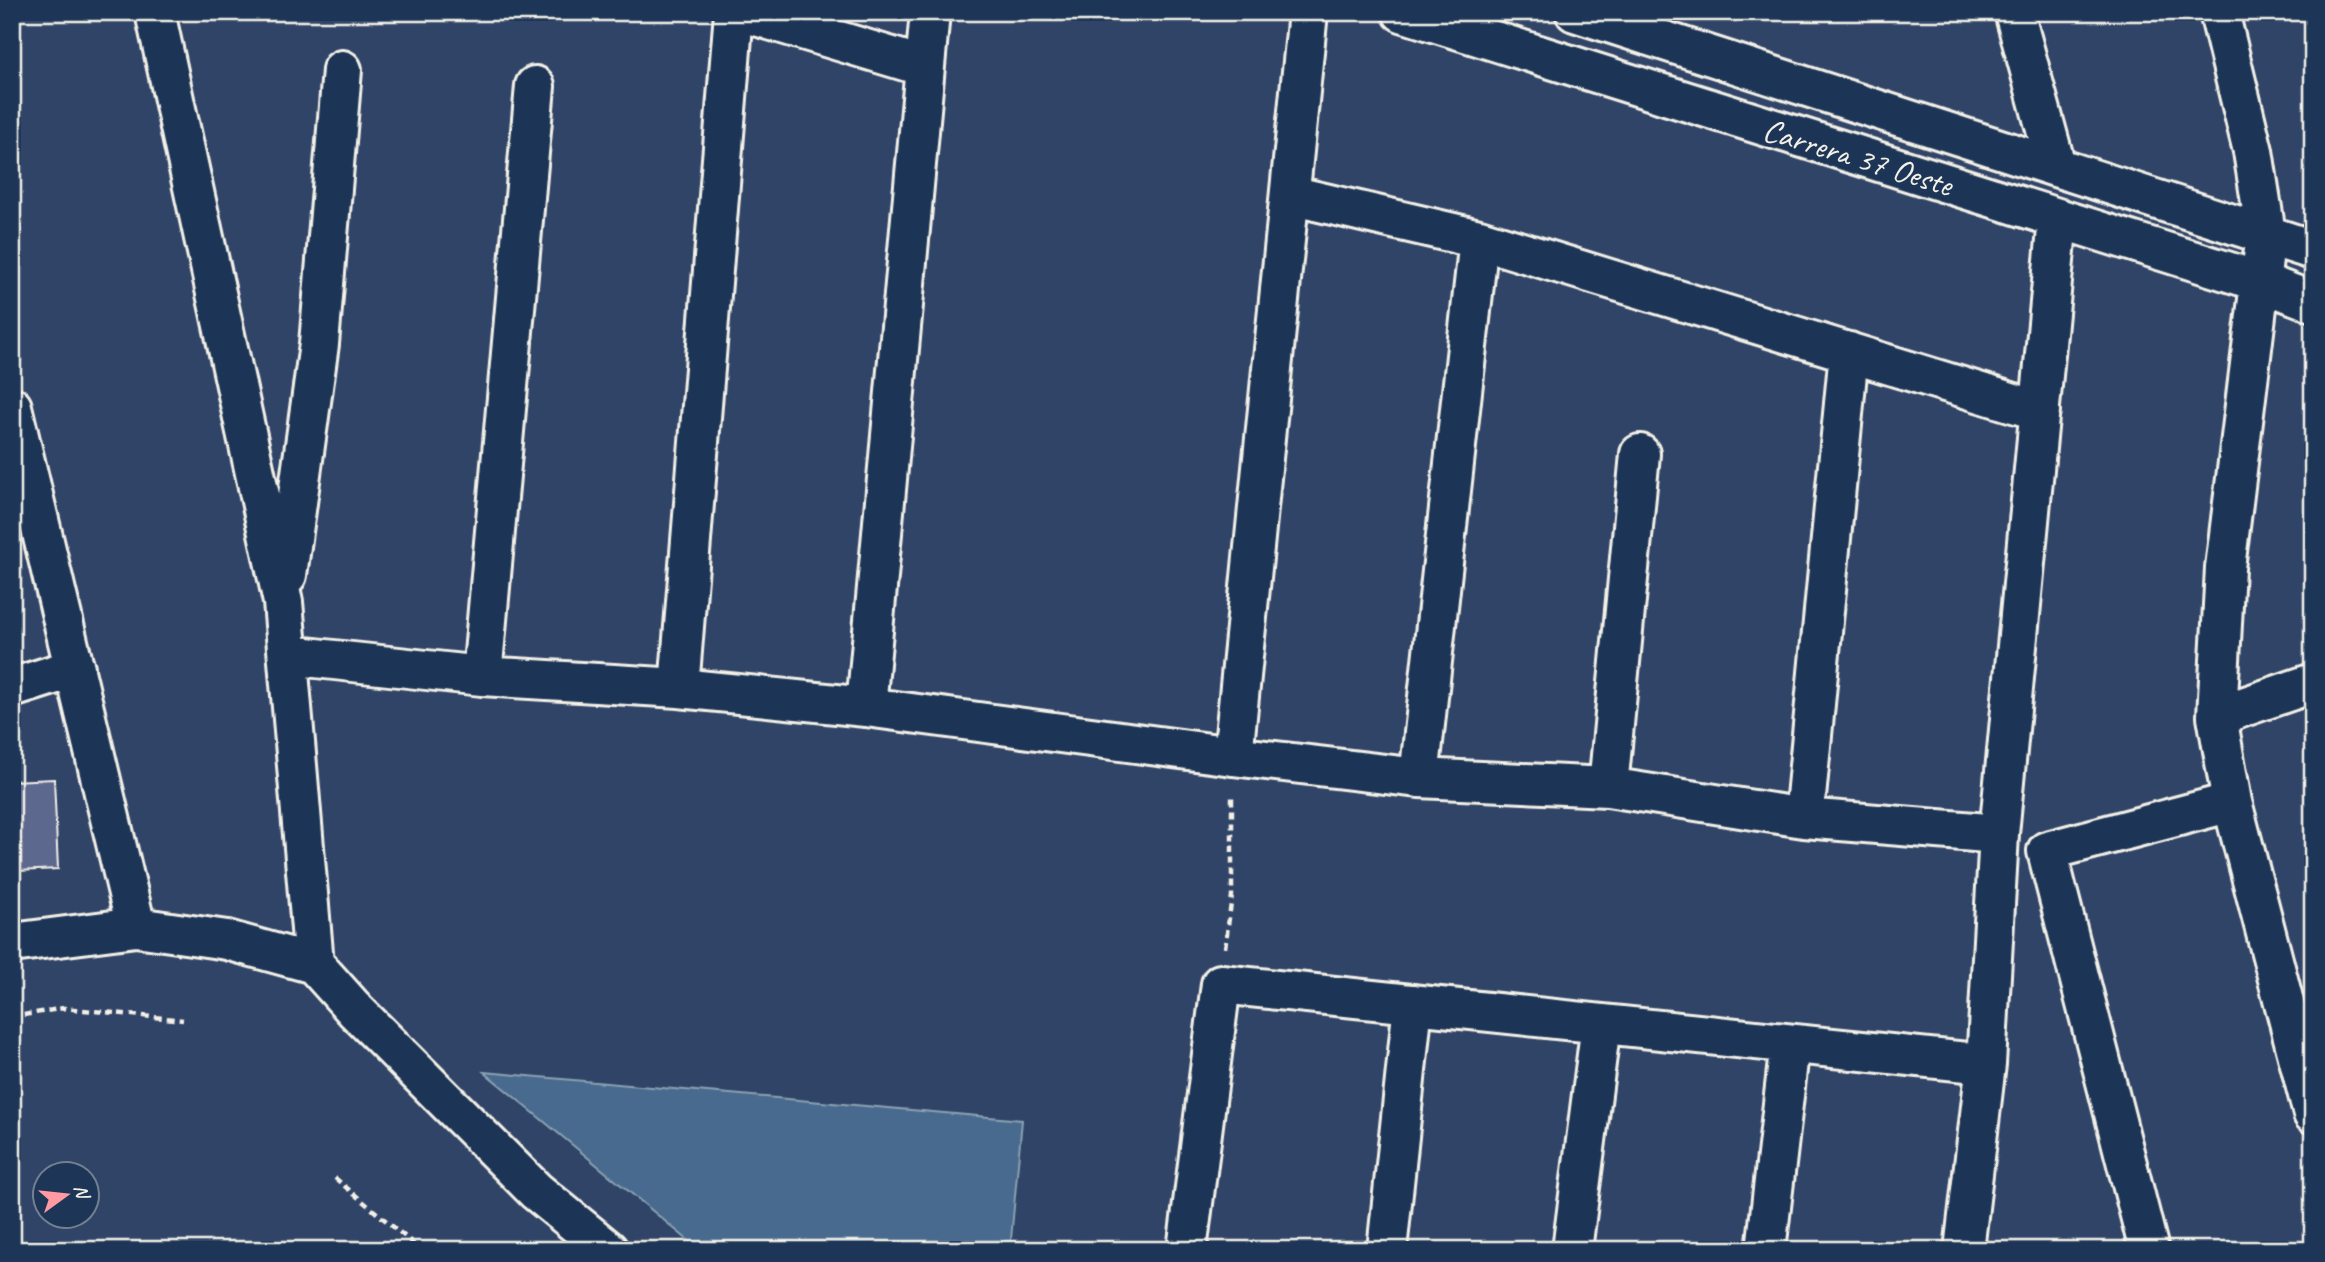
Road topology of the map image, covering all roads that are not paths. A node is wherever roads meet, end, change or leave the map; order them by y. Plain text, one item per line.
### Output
1 (155, 12) edge
2 (734, 12) edge
3 (743, 12) edge
4 (930, 12) edge
5 (1308, 12) edge
6 (1402, 12) edge
7 (1575, 12) edge
8 (2014, 12) edge
9 (2219, 12) edge
10 (925, 67) junction
11 (342, 70) dead end
12 (535, 86) dead end
13 (2056, 166) junction
14 (1290, 195) junction
15 (2058, 219) junction
16 (2266, 234) junction
17 (1479, 239) junction
18 (2313, 250) edge
19 (2261, 282) junction
20 (2313, 302) edge
21 (1849, 352) junction
22 (12, 407) edge
23 (2040, 411) junction
24 (1640, 454) dead end
25 (283, 602) junction
26 (288, 655) junction
27 (75, 668) junction
28 (482, 676) junction
29 (2313, 683) edge
30 (12, 688) edge
31 (679, 688) junction
32 (866, 707) junction
33 (2217, 716) junction
34 (1233, 757) junction
35 (1419, 778) junction
36 (1608, 787) junction
37 (2232, 802) junction
38 (1804, 818) junction
39 (1999, 834) junction
40 (136, 928) junction
41 (12, 943) edge
42 (314, 964) junction
43 (1413, 1004) junction
44 (1601, 1024) junction
45 (1790, 1044) junction
46 (1986, 1065) junction
47 (2313, 1114) edge
48 (608, 1250) edge
49 (1187, 1250) edge
50 (1387, 1250) edge
51 (1572, 1250) edge
52 (1766, 1250) edge
53 (1964, 1250) edge
54 (2149, 1250) edge

1 - 25 street
2 - 31 street
3 - 10 street
4 - 10 street
5 - 14 street
6 - 15 street, Carrera 37 Oeste
7 - 13 street, Carrera 37 Oeste
8 - 13 street
9 - 16 street
10 - 32 street
11 - 25 street
12 - 28 street
13 - 16 street, Carrera 37 Oeste
14 - 17 street
14 - 34 street
15 - 19 street, Carrera 37 Oeste
15 - 23 street
16 - 18 street, Carrera 37 Oeste
16 - 19 street
17 - 21 street
17 - 35 street
19 - 20 street, Carrera 37 Oeste
19 - 33 street
21 - 23 street
21 - 38 street
22 - 27 street
23 - 39 street
24 - 36 street
25 - 26 street
26 - 28 street
26 - 42 street
27 - 30 street
27 - 40 street
28 - 31 street
29 - 33 street
31 - 32 street
32 - 34 street
33 - 37 street
34 - 35 street
35 - 36 street
36 - 38 street
37 - 47 street
37 - 54 street
38 - 39 street
39 - 46 street
40 - 41 street
40 - 42 street
42 - 48 street
43 - 44 street
43 - 49 street
43 - 50 street
44 - 45 street
44 - 51 street
45 - 46 street
45 - 52 street
46 - 53 street

